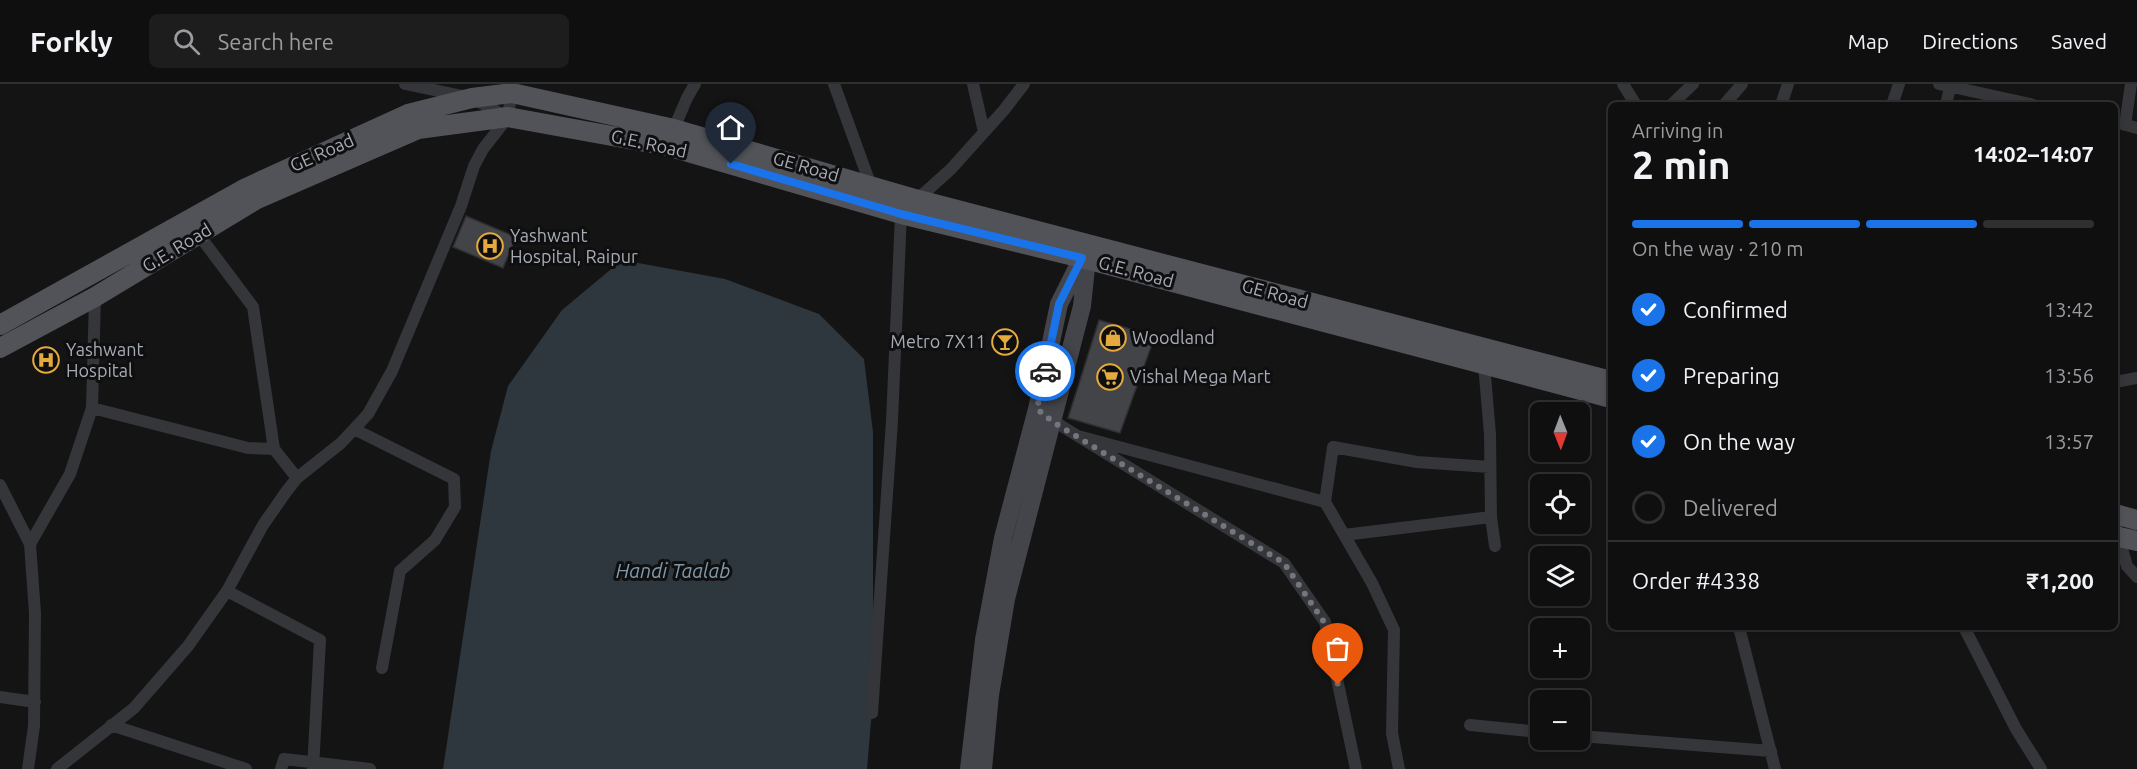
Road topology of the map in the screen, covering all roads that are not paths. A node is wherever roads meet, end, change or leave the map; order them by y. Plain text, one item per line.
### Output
1 (405, 84) edge
2 (695, 84) edge
3 (834, 84) edge
4 (973, 84) edge
5 (1024, 84) edge
6 (1623, 84) edge
7 (1693, 84) edge
8 (1742, 84) edge
9 (1788, 84) edge
10 (1899, 84) edge
11 (2131, 84) edge
12 (1944, 85) edge
13 (512, 88) edge
14 (472, 98) junction
15 (1634, 102) edge
16 (1674, 102) edge
17 (1727, 102) edge
18 (1783, 102) edge
19 (1893, 102) edge
20 (1946, 102) edge
21 (2020, 102) edge
22 (508, 117) junction
23 (2126, 125) edge
24 (984, 132) junction
25 (670, 138) junction
26 (871, 186) junction
27 (915, 199) junction
28 (901, 214) junction
29 (199, 235) junction
30 (1086, 254) junction
31 (96, 297) junction
32 (0, 325) edge
33 (0, 348) edge
34 (1484, 364) junction
35 (2137, 367) edge
36 (2137, 378) edge
37 (1608, 380) edge
38 (2118, 381) edge
39 (1608, 397) edge
40 (92, 408) junction
41 (1037, 409) junction
42 (1053, 422) junction
43 (354, 429) junction
44 (1078, 436) junction
45 (274, 449) junction
46 (1490, 467) junction
47 (297, 478) junction
48 (0, 485) edge
49 (1325, 502) junction
50 (2118, 515) edge
51 (1491, 517) junction
52 (2137, 520) edge
53 (2118, 533) edge
54 (1344, 535) junction
55 (2118, 538) edge
56 (2137, 541) edge
57 (30, 544) junction
58 (1495, 546) dead end
59 (2137, 577) edge
60 (226, 591) junction
61 (1740, 630) edge
62 (1966, 630) edge
63 (382, 668) dead end
64 (0, 697) edge
65 (34, 702) junction
66 (872, 713) dead end
67 (111, 725) junction
68 (1470, 725) dead end
69 (1530, 731) edge
70 (1590, 737) edge
71 (1771, 751) junction
72 (313, 766) edge
73 (28, 769) edge
74 (57, 769) edge
75 (246, 769) edge
76 (281, 769) edge
77 (370, 769) edge
78 (969, 769) edge
79 (983, 769) edge
80 (1356, 769) edge
81 (1399, 769) edge
82 (1775, 769) edge
83 (2041, 769) edge

1 - 14 street
2 - 25 street
3 - 26 street
4 - 24 street
5 - 24 street
6 - 15 street
7 - 16 street
8 - 17 street
9 - 18 street
10 - 19 street
11 - 23 street
12 - 20 street
12 - 21 street
13 - 14 main road, GE Road
13 - 22 street
13 - 25 main road, GE Road
14 - 22 street
14 - 32 main road, GE Road
22 - 25 main road, G.E. Road
22 - 29 main road, G.E. Road
22 - 43 street
24 - 27 street
25 - 26 main road, GE Road
25 - 28 main road, G.E. Road
26 - 27 main road, GE Road
27 - 28 street
27 - 30 main road, GE Road
28 - 30 main road, G.E. Road
28 - 66 street
29 - 31 main road, G.E. Road
29 - 45 street
30 - 34 main road, G.E. Road
30 - 37 main road, GE Road
30 - 41 street
30 - 42 street
31 - 33 main road, G.E. Road
31 - 40 street
34 - 39 main road, G.E. Road
34 - 46 street
35 - 36 street
36 - 38 street
40 - 45 street
40 - 57 street
41 - 42 street
41 - 78 street
42 - 44 street
42 - 79 street
43 - 47 street
43 - 63 street
44 - 49 street
44 - 80 street
45 - 47 street
46 - 49 street
46 - 51 street
47 - 60 street
48 - 57 street
49 - 54 street
50 - 52 main road
51 - 54 street
51 - 58 street
53 - 56 main road
54 - 81 street
55 - 59 street
57 - 65 street
60 - 67 street
60 - 72 street
61 - 71 street
62 - 83 street
64 - 65 street
65 - 73 street
67 - 74 street
67 - 75 street
68 - 69 street
70 - 71 street
71 - 82 street
72 - 76 street
72 - 77 street

